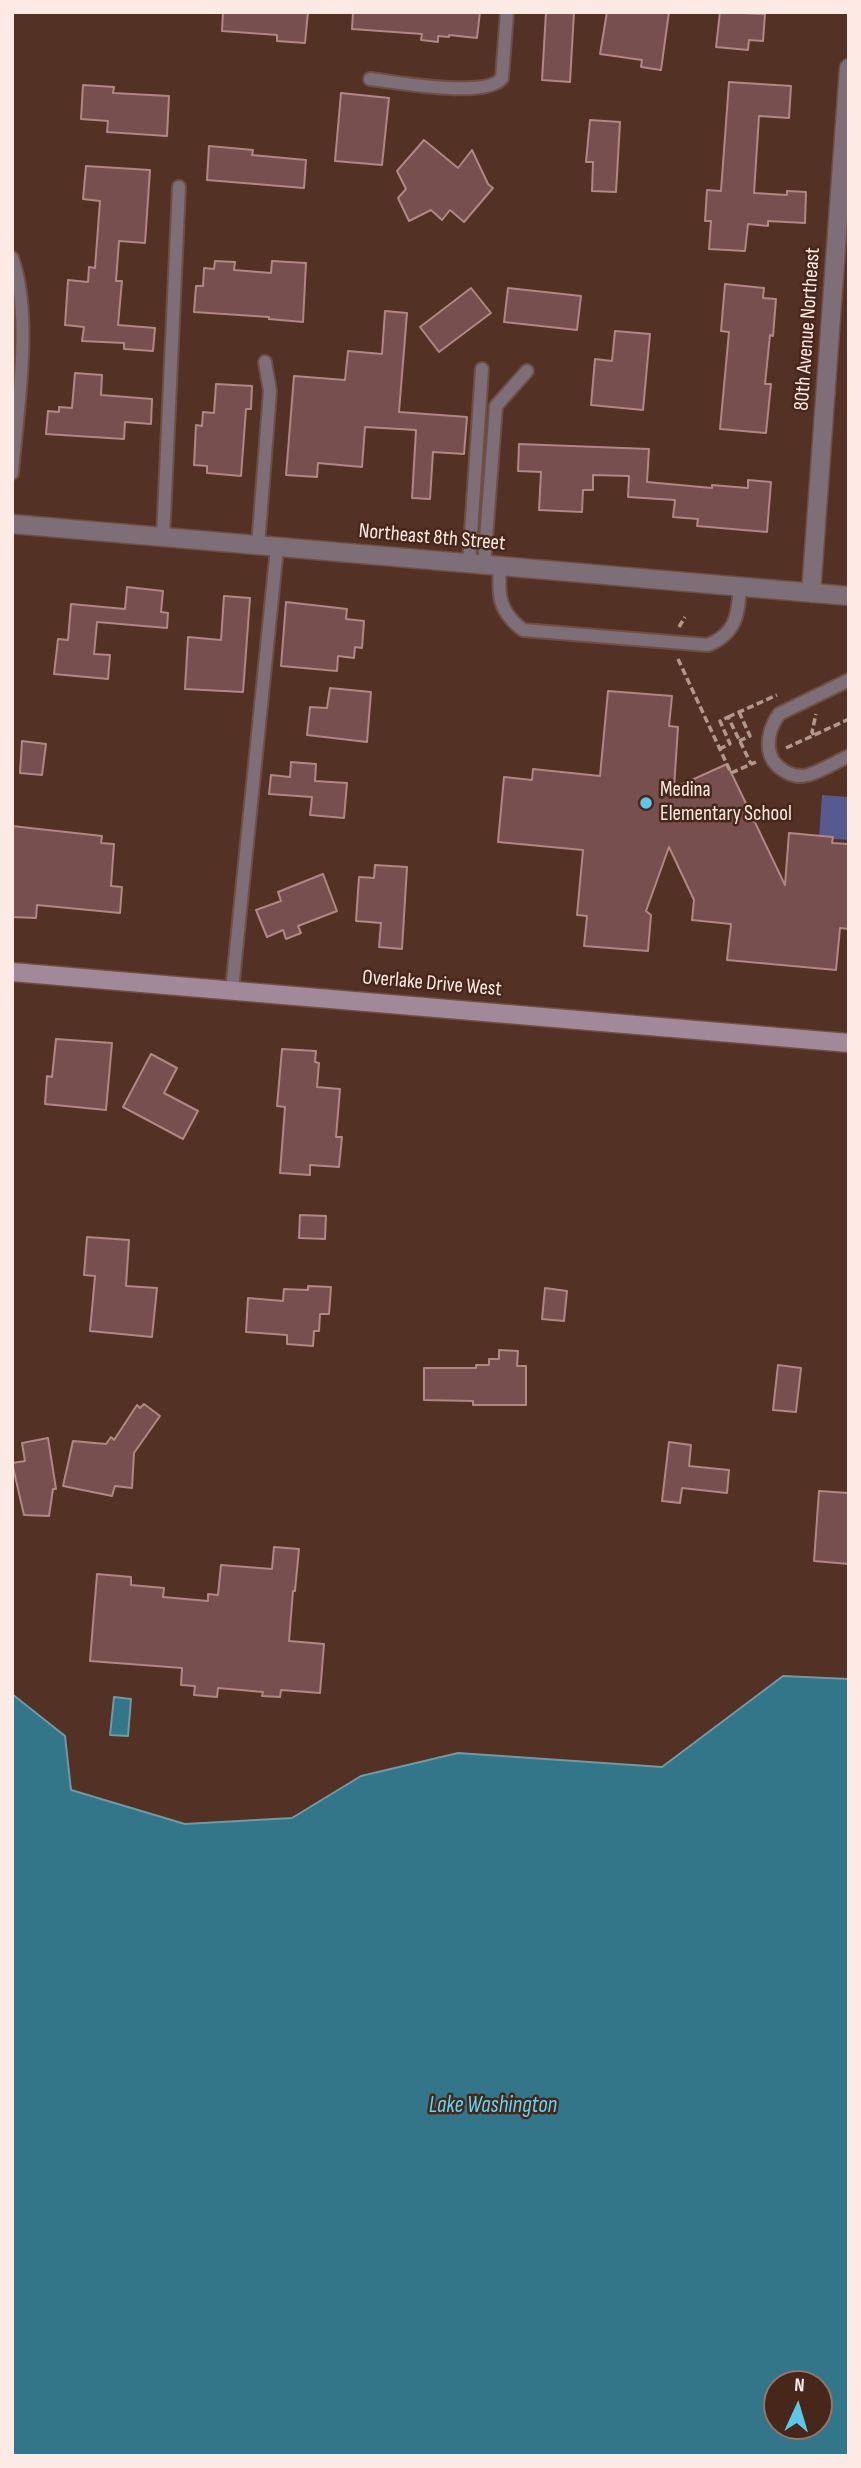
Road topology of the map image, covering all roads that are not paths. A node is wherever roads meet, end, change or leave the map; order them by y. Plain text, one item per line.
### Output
1 (507, 12) edge
2 (849, 68) edge
3 (370, 79) dead end
4 (179, 187) dead end
5 (12, 258) edge
6 (265, 362) dead end
7 (482, 369) dead end
8 (527, 371) dead end
9 (12, 473) edge
10 (12, 524) edge
11 (163, 538) junction
12 (267, 547) junction
13 (484, 565) junction
14 (740, 586) junction
15 (811, 593) junction
16 (849, 596) edge
17 (849, 680) edge
18 (849, 756) edge
19 (12, 972) edge
20 (232, 990) junction
21 (849, 1043) edge

1 - 3 lane
2 - 15 street, 80th Avenue Northeast
4 - 11 lane
5 - 9 lane
6 - 12 lane
7 - 13 lane
8 - 13 lane
10 - 11 street, Northeast 8th Street
11 - 12 street, Northeast 8th Street
12 - 13 street, Northeast 8th Street
12 - 20 lane
13 - 14 street, Northeast 8th Street
13 - 14 lane
14 - 15 street, Northeast 8th Street
15 - 16 street, Northeast 8th Street
17 - 18 lane
19 - 20 street, Overlake Drive West
20 - 21 street, Overlake Drive West

